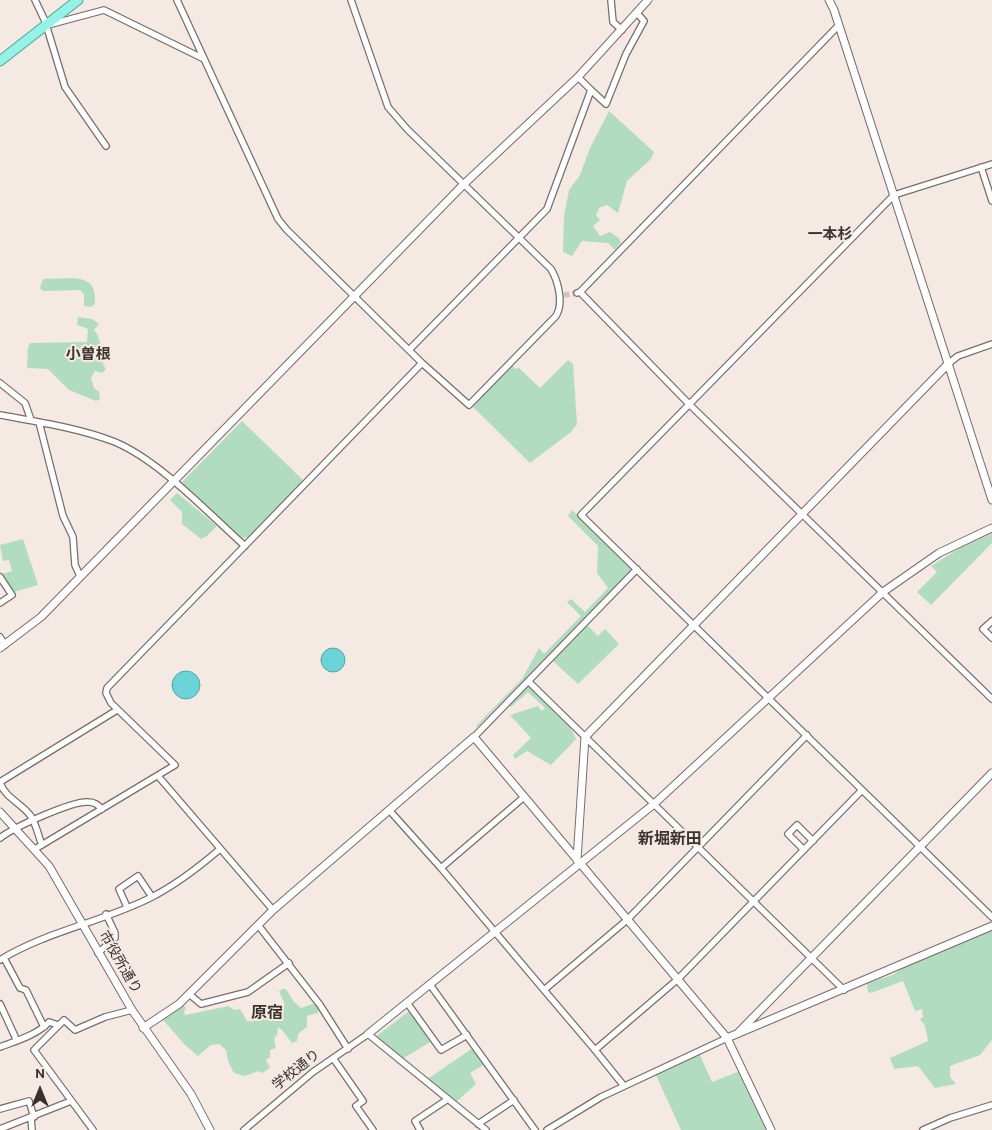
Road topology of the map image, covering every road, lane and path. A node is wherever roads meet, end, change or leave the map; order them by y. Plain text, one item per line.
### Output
1 (35, 0) edge
2 (78, 0) edge
3 (177, 0) edge
4 (351, 0) edge
5 (611, 0) edge
6 (648, 0) edge
7 (832, 1) edge
8 (637, 13) junction
9 (839, 25) junction
10 (46, 26) junction
11 (622, 30) junction
12 (204, 59) junction
13 (0, 61) edge
14 (578, 77) junction
15 (591, 90) junction
16 (106, 146) dead end
17 (992, 164) edge
18 (981, 167) junction
19 (464, 184) junction
20 (894, 195) junction
21 (992, 201) edge
22 (519, 238) junction
23 (355, 297) junction
24 (992, 344) edge
25 (409, 350) junction
26 (949, 362) junction
27 (422, 363) junction
28 (0, 383) edge
29 (689, 404) junction
30 (0, 415) edge
31 (31, 420) junction
32 (39, 422) junction
33 (173, 482) junction
34 (992, 500) edge
35 (803, 514) junction
36 (992, 528) edge
37 (246, 546) junction
38 (637, 569) junction
39 (80, 576) junction
40 (0, 577) edge
41 (883, 592) junction
42 (0, 603) edge
43 (992, 621) edge
44 (694, 625) junction
45 (0, 637) edge
46 (992, 638) edge
47 (2, 646) edge
48 (528, 682) junction
49 (768, 698) junction
50 (992, 698) edge
51 (117, 710) junction
52 (807, 735) junction
53 (585, 737) junction
54 (474, 738) junction
55 (992, 772) edge
56 (158, 776) junction
57 (0, 782) edge
58 (862, 790) junction
59 (524, 797) junction
60 (654, 804) junction
61 (102, 809) junction
62 (390, 811) junction
63 (0, 812) edge
64 (34, 821) junction
65 (14, 828) junction
66 (0, 838) edge
67 (813, 842) junction
68 (920, 846) junction
69 (39, 847) junction
70 (698, 847) junction
71 (220, 848) junction
72 (804, 850) junction
73 (578, 862) junction
74 (441, 868) junction
75 (152, 897) junction
76 (754, 902) junction
77 (127, 907) junction
78 (273, 910) junction
79 (106, 914) junction
80 (992, 917) edge
81 (628, 920) junction
82 (82, 924) junction
83 (258, 925) junction
84 (992, 926) edge
85 (494, 933) junction
86 (98, 953) junction
87 (1, 959) edge
88 (812, 959) junction
89 (289, 963) junction
90 (678, 979) junction
91 (431, 986) junction
92 (544, 990) junction
93 (844, 990) junction
94 (189, 994) junction
95 (0, 1004) edge
96 (408, 1004) junction
97 (132, 1010) junction
98 (58, 1025) junction
99 (44, 1027) junction
100 (144, 1028) junction
101 (738, 1033) junction
102 (368, 1034) junction
103 (467, 1035) junction
104 (727, 1038) junction
105 (18, 1041) junction
106 (0, 1047) edge
107 (348, 1049) junction
108 (595, 1050) junction
109 (333, 1058) junction
110 (624, 1086) junction
111 (448, 1099) junction
112 (514, 1100) junction
113 (71, 1101) junction
114 (992, 1105) edge
115 (0, 1110) edge
116 (32, 1117) junction
117 (478, 1124) junction
118 (0, 1129) edge
119 (32, 1130) edge
120 (93, 1130) edge
121 (210, 1130) edge
122 (244, 1130) edge
123 (373, 1130) edge
124 (420, 1130) edge
125 (486, 1130) edge
126 (535, 1130) edge
127 (547, 1130) edge
128 (771, 1130) edge
129 (923, 1130) edge

1 - 10 street
2 - 10 main road
3 - 12 street
4 - 19 street
5 - 11 street
6 - 8 street
7 - 9 street
8 - 11 street
8 - 15 street
9 - 20 street
9 - 29 street
10 - 12 street
10 - 13 main road
10 - 16 street
11 - 14 street
12 - 23 street
14 - 15 street
14 - 19 street
15 - 22 street
17 - 18 street
18 - 20 street
18 - 21 street
19 - 22 street
19 - 23 street
20 - 26 street
20 - 29 street
22 - 25 street
22 - 27 street
23 - 25 street
23 - 33 street
24 - 26 street
25 - 27 street
26 - 34 street
26 - 35 street
27 - 37 street
28 - 31 street
29 - 35 street
29 - 38 street
30 - 31 street
31 - 32 street
32 - 33 street
32 - 39 street
33 - 37 street
33 - 39 street
35 - 41 street
35 - 44 street
36 - 41 street
37 - 51 street
38 - 44 street
38 - 48 street
39 - 47 street
40 - 42 street
41 - 49 street
41 - 50 street
43 - 46 street
44 - 49 street
44 - 53 street
45 - 47 street
48 - 53 street
48 - 54 street
49 - 52 street
49 - 60 street
51 - 56 street
51 - 57 street
52 - 58 street
52 - 70 street
53 - 60 street
53 - 73 street
54 - 59 street
54 - 62 street
55 - 68 street
56 - 61 street
56 - 71 street
57 - 64 street
58 - 67 street
58 - 68 street
59 - 73 street
59 - 74 street
60 - 70 street
60 - 73 street
61 - 64 street
61 - 69 street
62 - 74 street
62 - 78 street
63 - 65 street, 市役所通り
64 - 65 street
64 - 69 street
65 - 66 street
65 - 69 street, 市役所通り
67 - 72 street
67 - 72 street
68 - 80 street
68 - 88 street
69 - 82 street, 市役所通り
70 - 76 street
70 - 81 street
71 - 75 street
71 - 78 street
72 - 76 street
73 - 81 street
73 - 85 street
74 - 85 street
75 - 77 street
75 - 77 street
76 - 88 street
76 - 90 street
77 - 79 street
78 - 83 street
79 - 82 street
79 - 86 street
81 - 90 street
81 - 92 street
82 - 86 street, 市役所通り
82 - 87 street
83 - 89 street
83 - 94 street
84 - 93 street
85 - 91 street
85 - 92 street
86 - 97 street, 市役所通り
87 - 99 street
88 - 93 street
88 - 101 street
89 - 94 street
89 - 107 street
90 - 104 street
90 - 108 street
91 - 96 street
91 - 103 street
92 - 108 street
93 - 101 street
94 - 100 street
95 - 105 street
96 - 102 street
96 - 103 street
97 - 98 street
97 - 100 street, 市役所通り
98 - 99 street
98 - 113 street
99 - 105 street
100 - 121 street, 市役所通り
101 - 104 street
102 - 107 street, 学校通り
102 - 111 street
103 - 112 street
104 - 110 street
104 - 128 street
105 - 106 street
107 - 109 street, 学校通り
108 - 110 street
109 - 122 street, 学校通り
109 - 123 street
110 - 127 street
111 - 117 street
111 - 124 street
112 - 117 street
112 - 126 street
113 - 116 street
113 - 120 street
114 - 129 street
115 - 116 street
116 - 118 street
116 - 119 street
117 - 125 street

